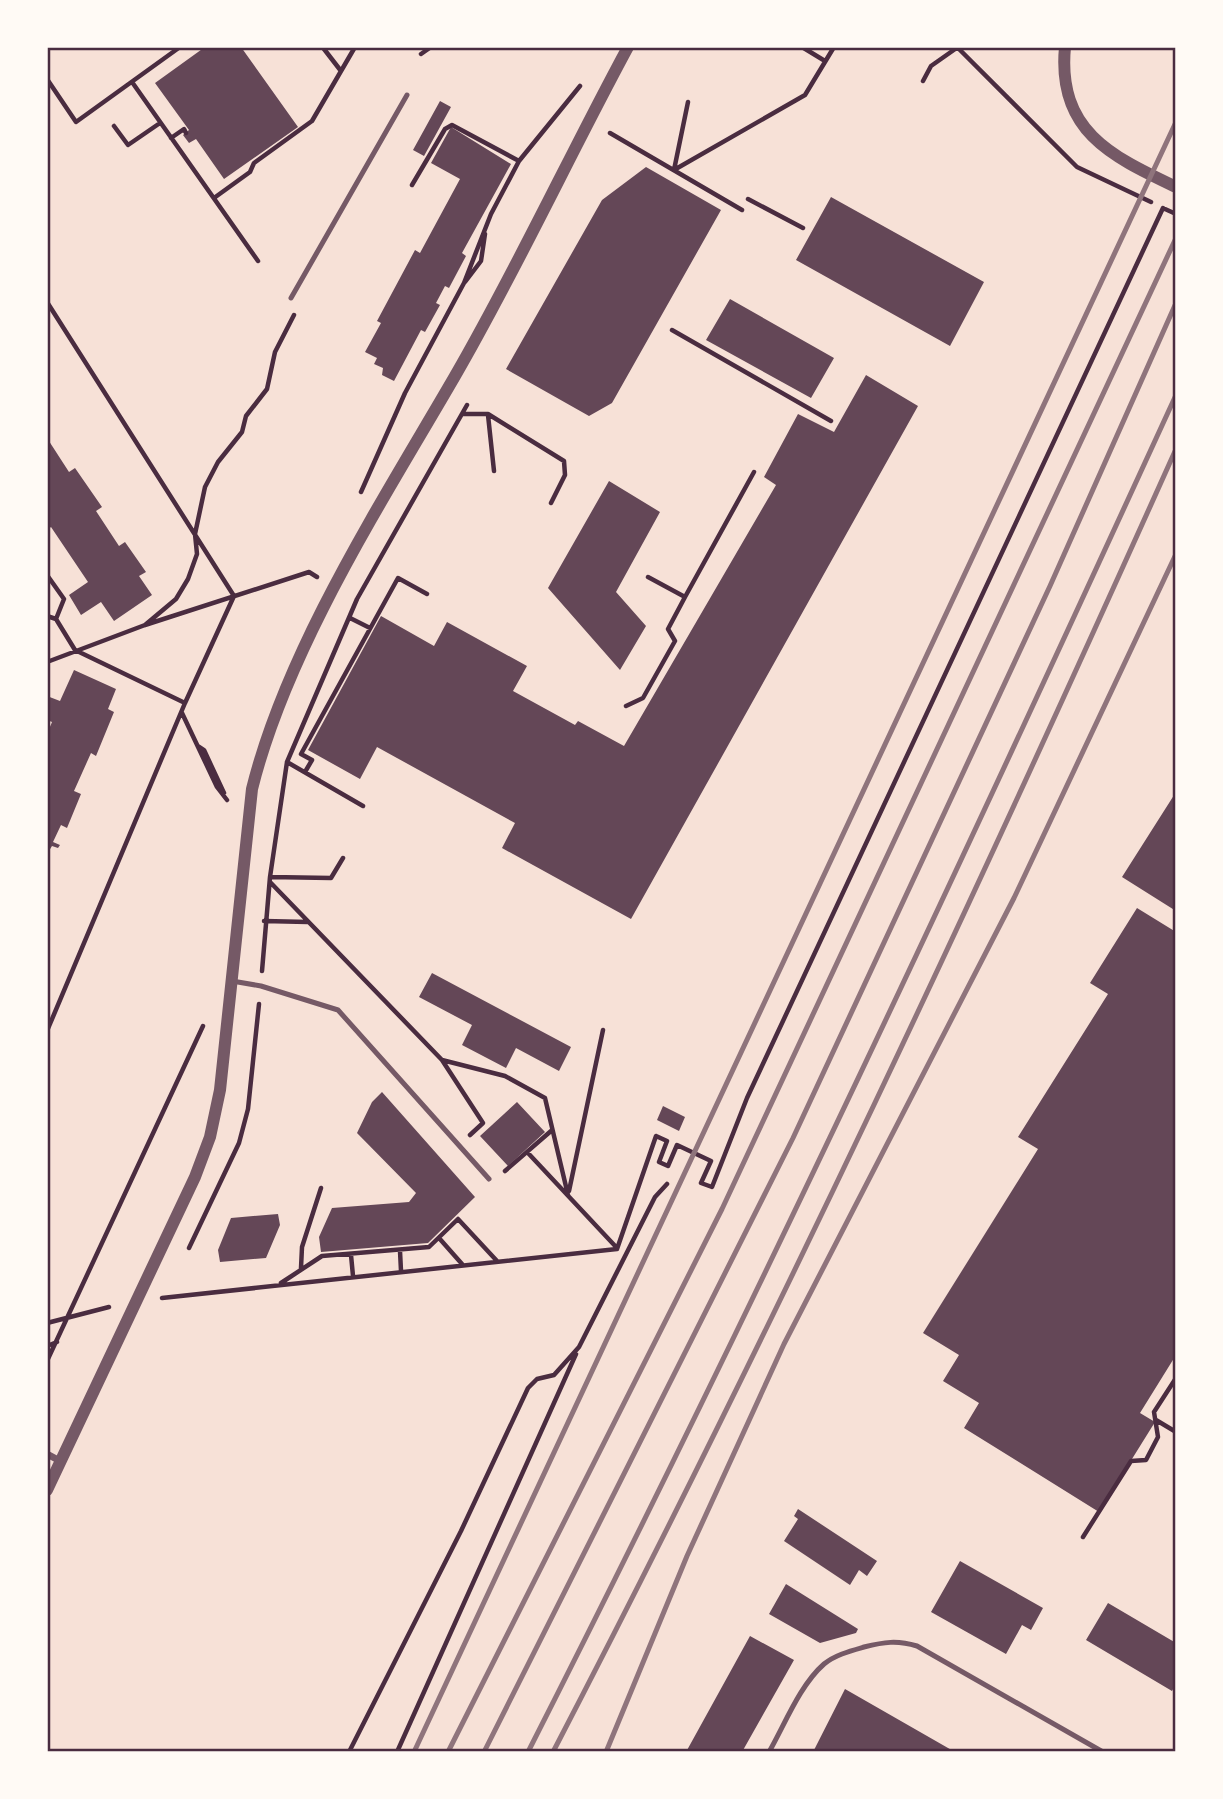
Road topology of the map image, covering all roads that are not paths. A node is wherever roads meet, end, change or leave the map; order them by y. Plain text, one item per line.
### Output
1 (628, 47) edge
2 (1065, 47) edge
3 (407, 95) dead end
4 (1176, 187) edge
5 (291, 298) dead end
6 (232, 981) junction
7 (489, 1179) dead end
8 (47, 1454) edge
9 (60, 1461) junction
10 (47, 1490) edge
11 (769, 1752) edge
12 (1103, 1752) edge

1 - 6 street
2 - 4 street
3 - 5 lane
6 - 7 lane
6 - 9 street
8 - 9 street
9 - 10 street
11 - 12 lane

